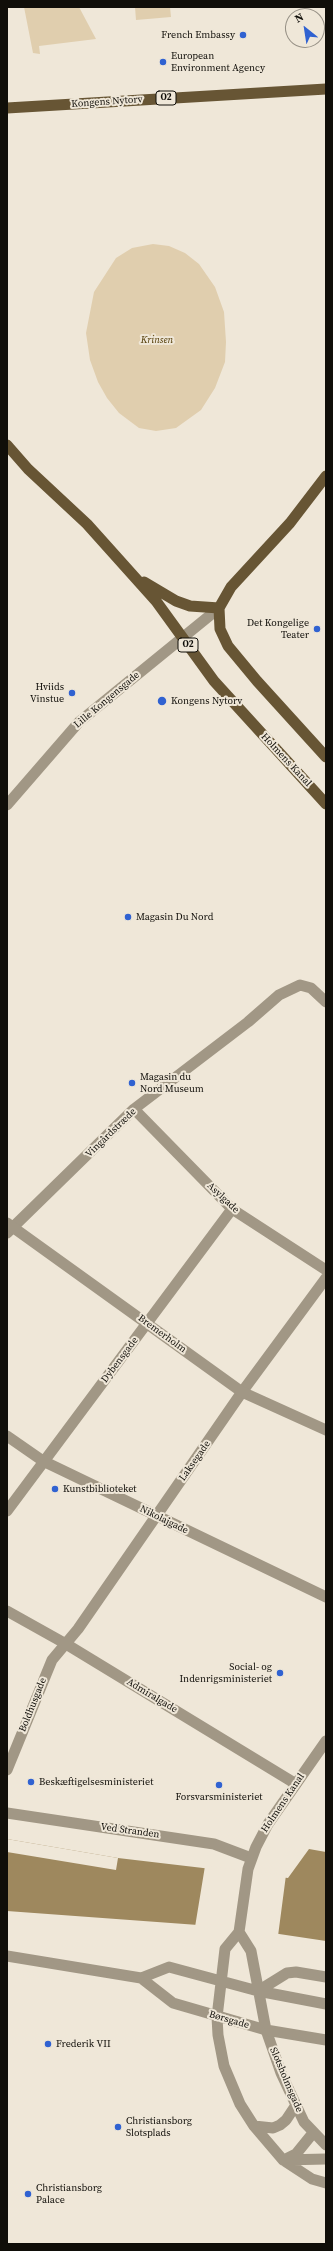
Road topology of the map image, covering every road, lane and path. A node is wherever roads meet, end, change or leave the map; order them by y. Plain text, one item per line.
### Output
1 (326, 88) edge
2 (7, 108) edge
3 (7, 445) edge
4 (326, 476) edge
5 (132, 574) junction
6 (219, 608) junction
7 (183, 637) junction
8 (326, 757) edge
9 (326, 804) edge
10 (7, 805) edge
11 (326, 1002) edge
12 (134, 1109) junction
13 (232, 1209) junction
14 (9, 1228) edge
15 (326, 1270) edge
16 (326, 1278) edge
17 (148, 1323) junction
18 (242, 1392) junction
19 (326, 1430) edge
20 (7, 1436) edge
21 (43, 1461) junction
22 (7, 1511) edge
23 (157, 1516) junction
24 (326, 1597) edge
25 (7, 1611) edge
26 (66, 1644) junction
27 (326, 1741) edge
28 (7, 1770) edge
29 (296, 1784) junction
30 (7, 1813) edge
31 (251, 1858) junction
32 (239, 1932) junction
33 (7, 1956) edge
34 (326, 1977) edge
35 (141, 1978) junction
36 (221, 1980) junction
37 (258, 1991) junction
38 (326, 2004) edge
39 (217, 2017) junction
40 (266, 2030) junction
41 (326, 2040) edge
42 (296, 2105) junction
43 (254, 2126) junction
44 (313, 2133) junction
45 (326, 2145) edge
46 (326, 2159) edge
47 (283, 2160) junction
48 (326, 2183) edge

1 - 2 main road, Kongens Nytorv / O2
3 - 5 main road, O2
4 - 6 main road
5 - 6 main road
5 - 7 main road, O2
6 - 7 street, Lille Kongensgade
6 - 8 main road
7 - 9 main road, Holmens Kanal / O2
7 - 10 street, Lille Kongensgade
11 - 12 street, Vingårdstræde
12 - 13 street, Asylgade
12 - 14 street, Vingårdstræde
13 - 15 street, Asylgade
13 - 17 street, Dybensgade
14 - 17 street, Bremerholm
16 - 18 street, Laksegade
17 - 18 street, Bremerholm
17 - 21 street, Dybensgade
18 - 19 street, Bremerholm
18 - 23 street, Laksegade
20 - 21 street, Nikolajgade
21 - 22 street, Dybensgade
21 - 23 street, Nikolajgade
23 - 24 street, Nikolajgade
23 - 26 street, Laksegade
25 - 26 street, Admiralgade
26 - 28 street, Boldhusgade
26 - 29 street, Admiralgade
27 - 29 street, Holmens Kanal
29 - 31 street, Holmens Kanal
30 - 31 street, Ved Stranden
31 - 32 street, Holmens Kanal
32 - 36 street
32 - 37 street
33 - 35 street, Børsgade
34 - 37 street
35 - 36 street
35 - 39 street, Børsgade
36 - 37 street
36 - 39 street
37 - 38 street
37 - 40 street, Slotsholmsgade
39 - 40 street, Børsgade
39 - 43 street
40 - 41 street, Børsgade
40 - 42 street, Slotsholmsgade
42 - 43 street
42 - 44 street, Slotsholmsgade
43 - 47 street
44 - 45 street, Slotsholmsgade
44 - 47 street
46 - 47 street
47 - 48 street

